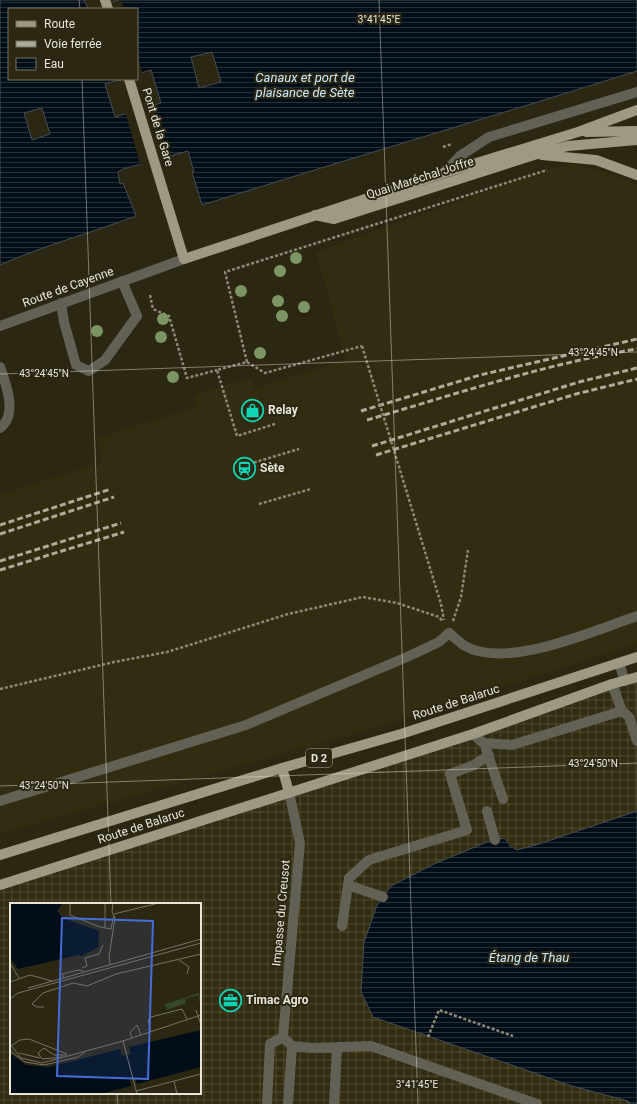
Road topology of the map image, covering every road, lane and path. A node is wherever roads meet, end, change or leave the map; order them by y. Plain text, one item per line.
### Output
1 (129, 80) edge
2 (637, 92) edge
3 (637, 110) edge
4 (637, 130) edge
5 (578, 132) junction
6 (637, 140) edge
7 (534, 155) junction
8 (550, 169) dead end
9 (444, 173) junction
10 (637, 175) edge
11 (313, 215) junction
12 (184, 259) junction
13 (122, 281) junction
14 (150, 295) dead end
15 (61, 303) junction
16 (0, 326) edge
17 (247, 362) junction
18 (0, 366) edge
19 (217, 370) junction
20 (275, 424) dead end
21 (0, 428) edge
22 (299, 449) dead end
23 (249, 464) dead end
24 (311, 489) dead end
25 (259, 504) dead end
26 (468, 550) dead end
27 (637, 616) edge
28 (444, 623) junction
29 (448, 632) junction
30 (637, 657) edge
31 (619, 663) junction
32 (637, 678) edge
33 (625, 682) junction
34 (612, 684) junction
35 (0, 689) edge
36 (622, 712) junction
37 (473, 734) junction
38 (637, 741) edge
39 (484, 743) junction
40 (489, 755) junction
41 (282, 768) junction
42 (289, 792) junction
43 (503, 798) dead end
44 (0, 801) edge
45 (487, 811) dead end
46 (495, 840) dead end
47 (0, 855) edge
48 (0, 885) edge
49 (348, 885) junction
50 (383, 897) dead end
51 (342, 926) dead end
52 (513, 1036) dead end
53 (283, 1037) junction
54 (428, 1037) dead end
55 (292, 1046) junction
56 (337, 1048) junction
57 (266, 1104) edge
58 (288, 1104) edge
59 (334, 1104) edge
60 (537, 1104) edge

1 - 12 main road, Pont de la Gare
2 - 9 street, Quai Maréchal Joffre
3 - 5 main road
4 - 5 main road
5 - 9 main road, Quai Maréchal Joffre
6 - 7 main road, Quai Maréchal Joffre
7 - 10 main road
7 - 11 main road, Quai Maréchal Joffre
8 - 17 path
9 - 11 main road, Quai Maréchal Joffre
11 - 12 main road, Quai Maréchal Joffre
12 - 13 street, Route de Cayenne
13 - 15 street, Route de Cayenne
13 - 15 street
14 - 19 path
15 - 16 street, Route de Cayenne
17 - 19 path
17 - 28 path, bridge
18 - 21 street
19 - 20 path
22 - 23 path
24 - 25 path
26 - 29 path
27 - 29 street
28 - 29 path
28 - 35 path
29 - 44 street
30 - 31 main road, Route de Balaruc / D 2
31 - 33 street
31 - 41 main road, Route de Balaruc / D 2
32 - 33 main road, Route de Balaruc / D 2
33 - 34 main road, Route de Balaruc / D 2
34 - 36 street
34 - 37 main road, Route de Balaruc / D 2
36 - 38 street
36 - 39 street
37 - 39 street
37 - 42 main road, Route de Balaruc / D 2
39 - 40 street
40 - 43 street
40 - 49 street
41 - 42 main road
41 - 47 main road, Route de Balaruc / D 2
42 - 48 main road, Route de Balaruc / D 2
42 - 53 street, Impasse du Creusot
45 - 46 street
49 - 50 street
49 - 51 street
52 - 54 path
53 - 55 street
53 - 57 street
55 - 56 street
55 - 58 street
56 - 59 street
56 - 60 street

